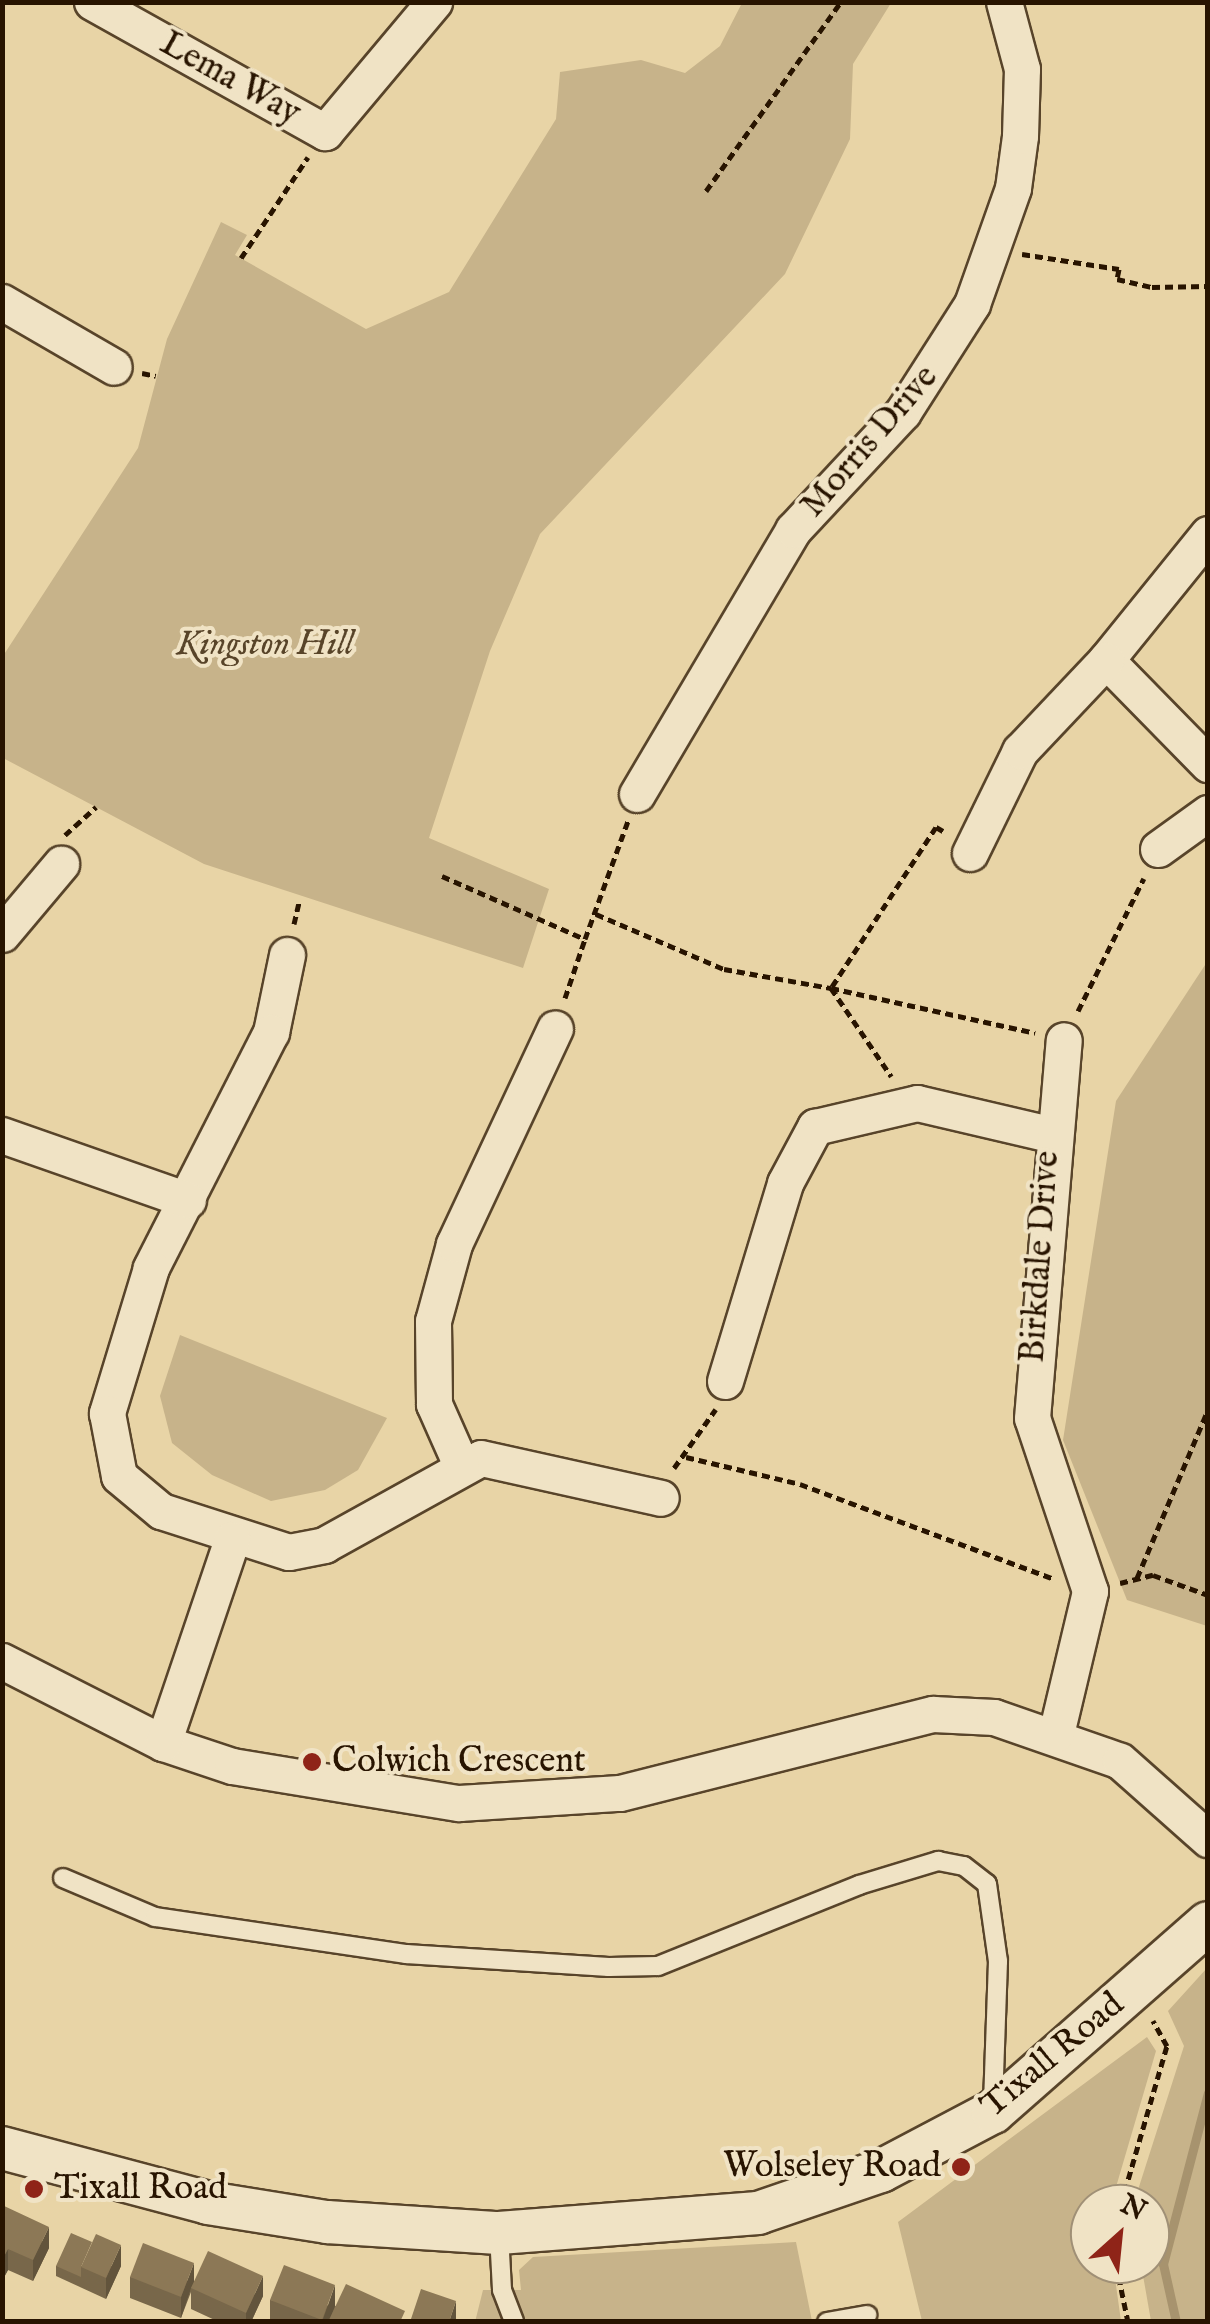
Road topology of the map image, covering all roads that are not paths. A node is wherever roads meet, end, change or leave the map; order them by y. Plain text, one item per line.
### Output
1 (92, 2) edge
2 (434, 2) edge
3 (1004, 2) edge
4 (2, 302) edge
5 (114, 367) dead end
6 (1208, 534) edge
7 (1106, 660) junction
8 (1208, 764) edge
9 (638, 794) road end
10 (1208, 813) edge
11 (961, 848) road end
12 (1158, 849) road end
13 (60, 864) dead end
14 (2, 934) edge
15 (287, 955) dead end
16 (554, 1028) road end
17 (1064, 1040) road end
18 (1049, 1134) junction
19 (2, 1135) edge
20 (188, 1200) junction
21 (725, 1381) road end
22 (461, 1465) junction
23 (660, 1498) road end
24 (232, 1539) junction
25 (2, 1662) edge
26 (1056, 1734) junction
27 (163, 1743) junction
28 (1208, 1839) edge
29 (63, 1878) dead end
30 (1208, 1923) edge
31 (993, 2112) junction
32 (2, 2148) edge
33 (498, 2233) junction
34 (867, 2316) dead end
35 (514, 2322) edge
36 (827, 2322) edge

1 - 2 street, Lema Way
3 - 9 street, Morris Drive
4 - 5 street
6 - 7 street
7 - 8 street
7 - 11 street
10 - 12 street
13 - 14 street
15 - 20 street
16 - 22 street
17 - 18 street, Birkdale Drive
18 - 21 street
18 - 26 street, Birkdale Drive
19 - 20 street
20 - 24 street
22 - 23 street
22 - 24 street
24 - 27 street
25 - 27 street
26 - 27 street
26 - 28 street
29 - 31 lane
30 - 31 street, Tixall Road
31 - 33 street, Tixall Road
32 - 33 street, Tixall Road
33 - 35 lane
34 - 36 lane

